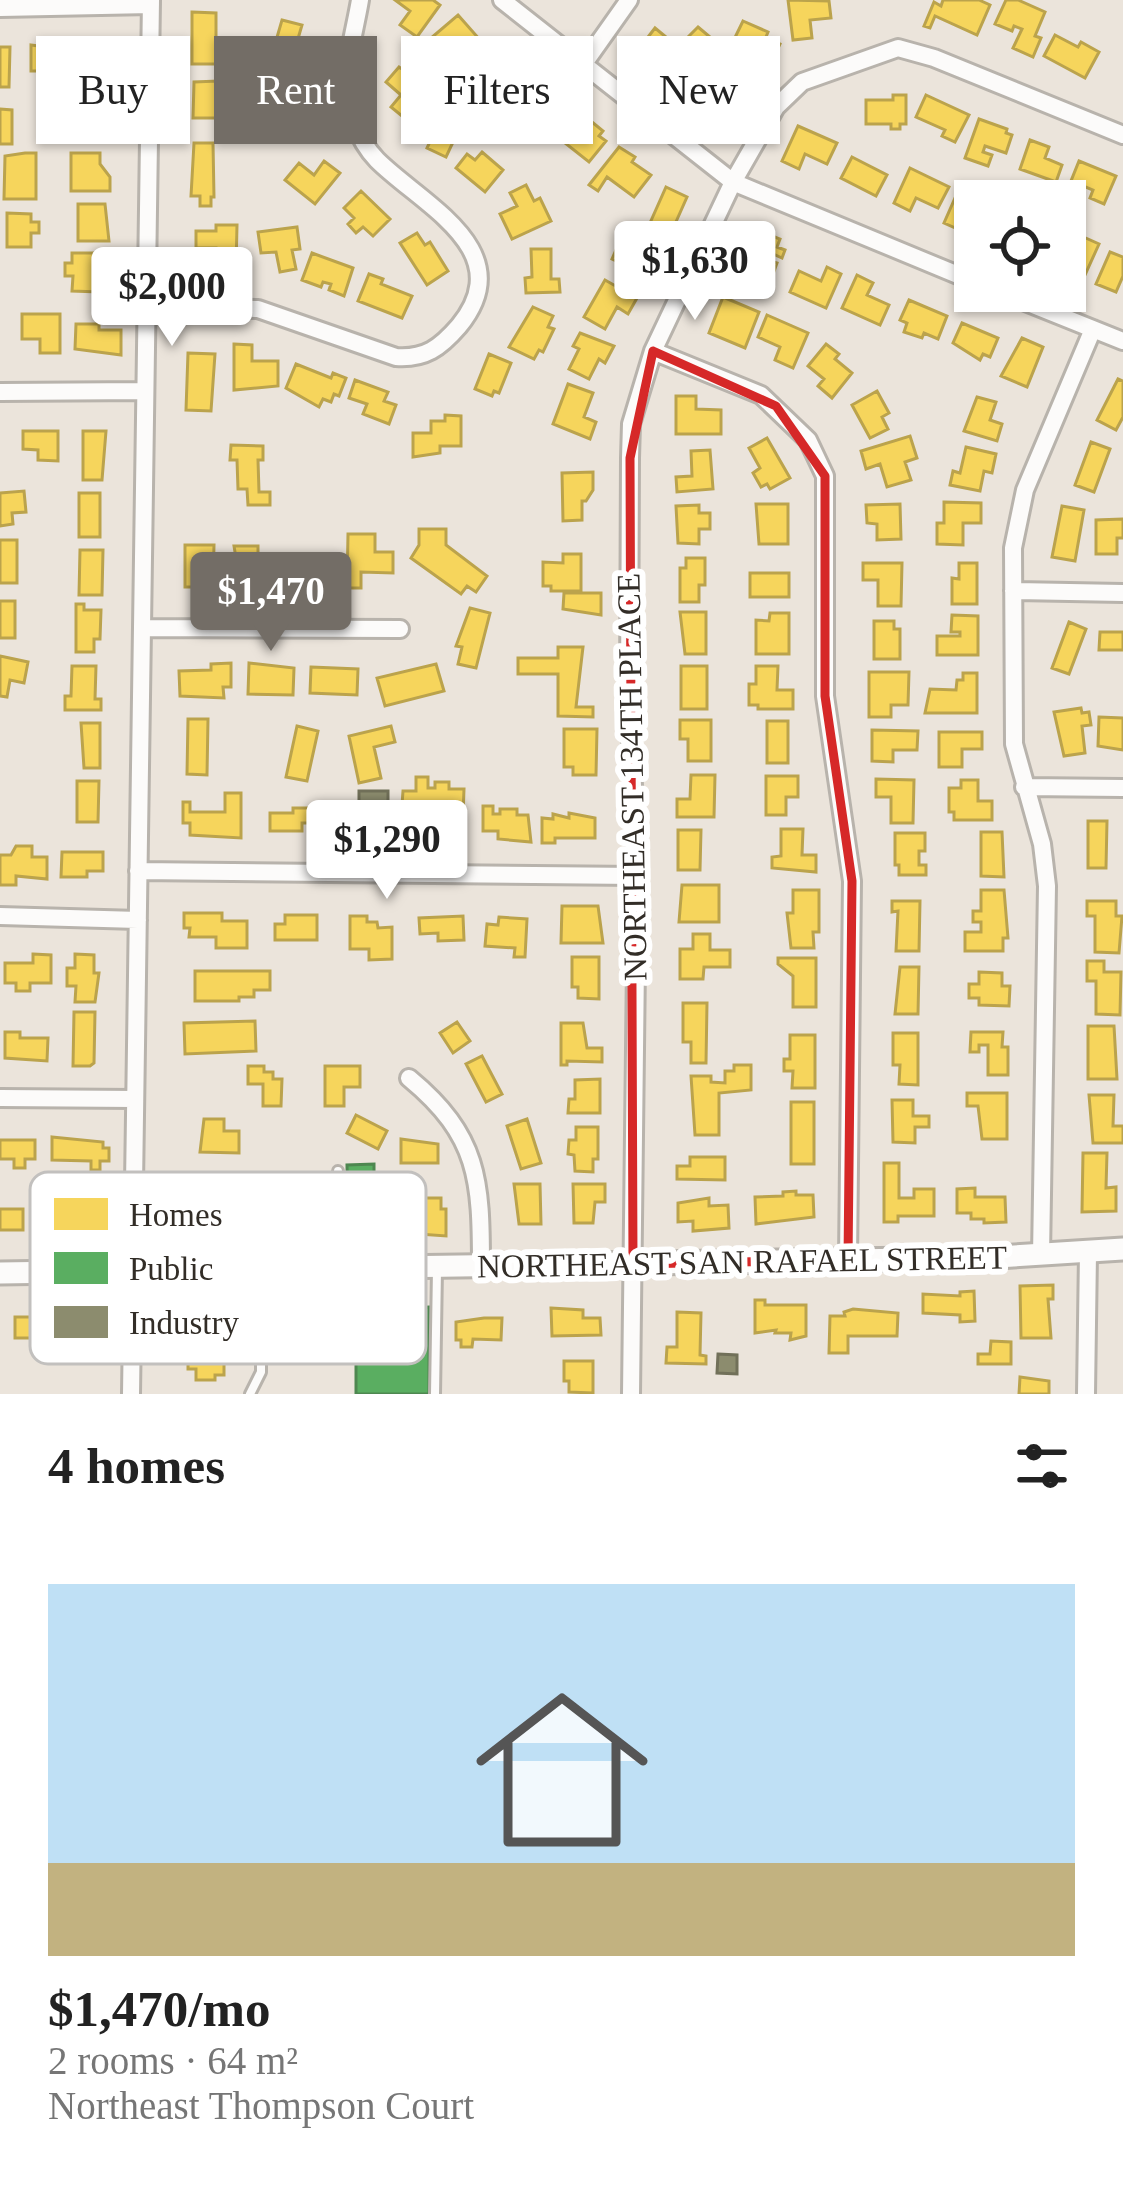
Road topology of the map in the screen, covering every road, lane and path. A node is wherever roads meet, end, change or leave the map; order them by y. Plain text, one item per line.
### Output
1 (360, 0) edge
2 (502, 0) edge
3 (629, 0) edge
4 (151, 2) edge
5 (0, 8) edge
6 (547, 36) edge
7 (593, 52) edge
8 (593, 72) edge
9 (1123, 134) edge
10 (733, 182) junction
11 (954, 273) edge
12 (147, 306) junction
13 (1050, 312) edge
14 (1093, 329) junction
15 (1123, 341) edge
16 (652, 351) junction
17 (145, 391) junction
18 (0, 392) edge
19 (1013, 591) junction
20 (1123, 593) edge
21 (142, 628) junction
22 (400, 628) dead end
23 (1024, 787) junction
24 (1123, 788) edge
25 (139, 871) junction
26 (637, 876) junction
27 (0, 916) edge
28 (138, 920) junction
29 (409, 1078) dead end
30 (0, 1098) edge
31 (135, 1099) junction
32 (134, 1172) edge
33 (1123, 1250) edge
34 (1088, 1253) junction
35 (1041, 1256) junction
36 (848, 1260) junction
37 (633, 1264) junction
38 (482, 1267) junction
39 (426, 1268) edge
40 (437, 1268) junction
41 (131, 1364) edge
42 (261, 1364) edge
43 (131, 1394) edge
44 (250, 1394) edge
45 (435, 1394) edge
46 (631, 1394) edge
47 (1086, 1394) edge

1 - 12 street
2 - 6 street
3 - 7 street
4 - 5 street
4 - 12 street
8 - 10 street
9 - 10 street, NORTHEAST 134TH PLACE
10 - 11 street
10 - 16 street, NORTHEAST 134TH PLACE
12 - 17 street
13 - 14 street
14 - 15 street
14 - 19 street
16 - 26 street, NORTHEAST 134TH PLACE
16 - 36 street
17 - 18 street
17 - 21 street
19 - 20 street
19 - 23 street
21 - 22 street
21 - 25 street
23 - 24 street
23 - 35 street
25 - 26 street
25 - 28 street
26 - 37 street, NORTHEAST 134TH PLACE
27 - 28 street
28 - 31 street
29 - 38 street
30 - 31 street
31 - 32 street
33 - 34 street, NORTHEAST SAN RAFAEL STREET
34 - 35 street, NORTHEAST SAN RAFAEL STREET
34 - 47 street
35 - 36 street, NORTHEAST SAN RAFAEL STREET
36 - 37 street, NORTHEAST SAN RAFAEL STREET
37 - 38 street, NORTHEAST SAN RAFAEL STREET
37 - 46 street, NORTHEAST 134TH PLACE
38 - 40 street, NORTHEAST SAN RAFAEL STREET
39 - 40 street, NORTHEAST SAN RAFAEL STREET
40 - 45 lane
41 - 43 street
42 - 44 lane

